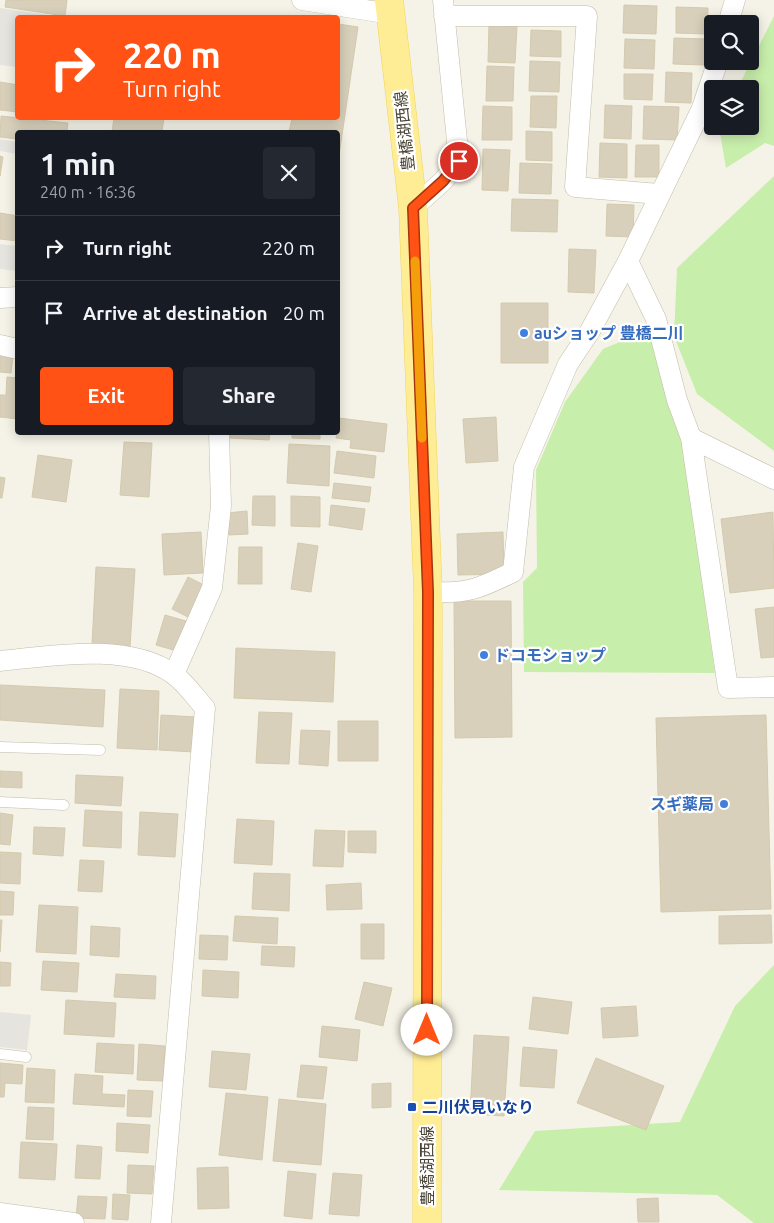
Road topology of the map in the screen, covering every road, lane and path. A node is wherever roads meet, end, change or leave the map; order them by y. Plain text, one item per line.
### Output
1 (302, 0) edge
2 (735, 0) edge
3 (390, 7) edge
4 (443, 8) edge
5 (731, 15) edge
6 (715, 70) edge
7 (660, 194) junction
8 (413, 208) junction
9 (628, 261) junction
10 (15, 297) edge
11 (0, 298) edge
12 (0, 345) edge
13 (15, 348) edge
14 (219, 435) edge
15 (691, 438) junction
16 (774, 480) edge
17 (428, 592) junction
18 (0, 661) edge
19 (174, 674) junction
20 (774, 687) edge
21 (0, 747) edge
22 (100, 750) dead end
23 (0, 802) edge
24 (64, 805) dead end
25 (0, 1054) edge
26 (26, 1057) dead end
27 (0, 1213) edge
28 (74, 1223) edge
29 (161, 1223) edge
30 (426, 1223) edge

1 - 3 street
2 - 5 street
3 - 8 main road, 豊橋湖西線
4 - 7 street
4 - 8 street
6 - 7 street
7 - 9 street
8 - 17 main road, 豊橋湖西線
9 - 15 street
9 - 17 street
10 - 11 street
12 - 13 street
14 - 19 street
15 - 16 street
15 - 20 street
17 - 30 main road, 豊橋湖西線
18 - 19 street
19 - 29 street
21 - 22 lane
23 - 24 lane
25 - 26 lane
27 - 28 street

